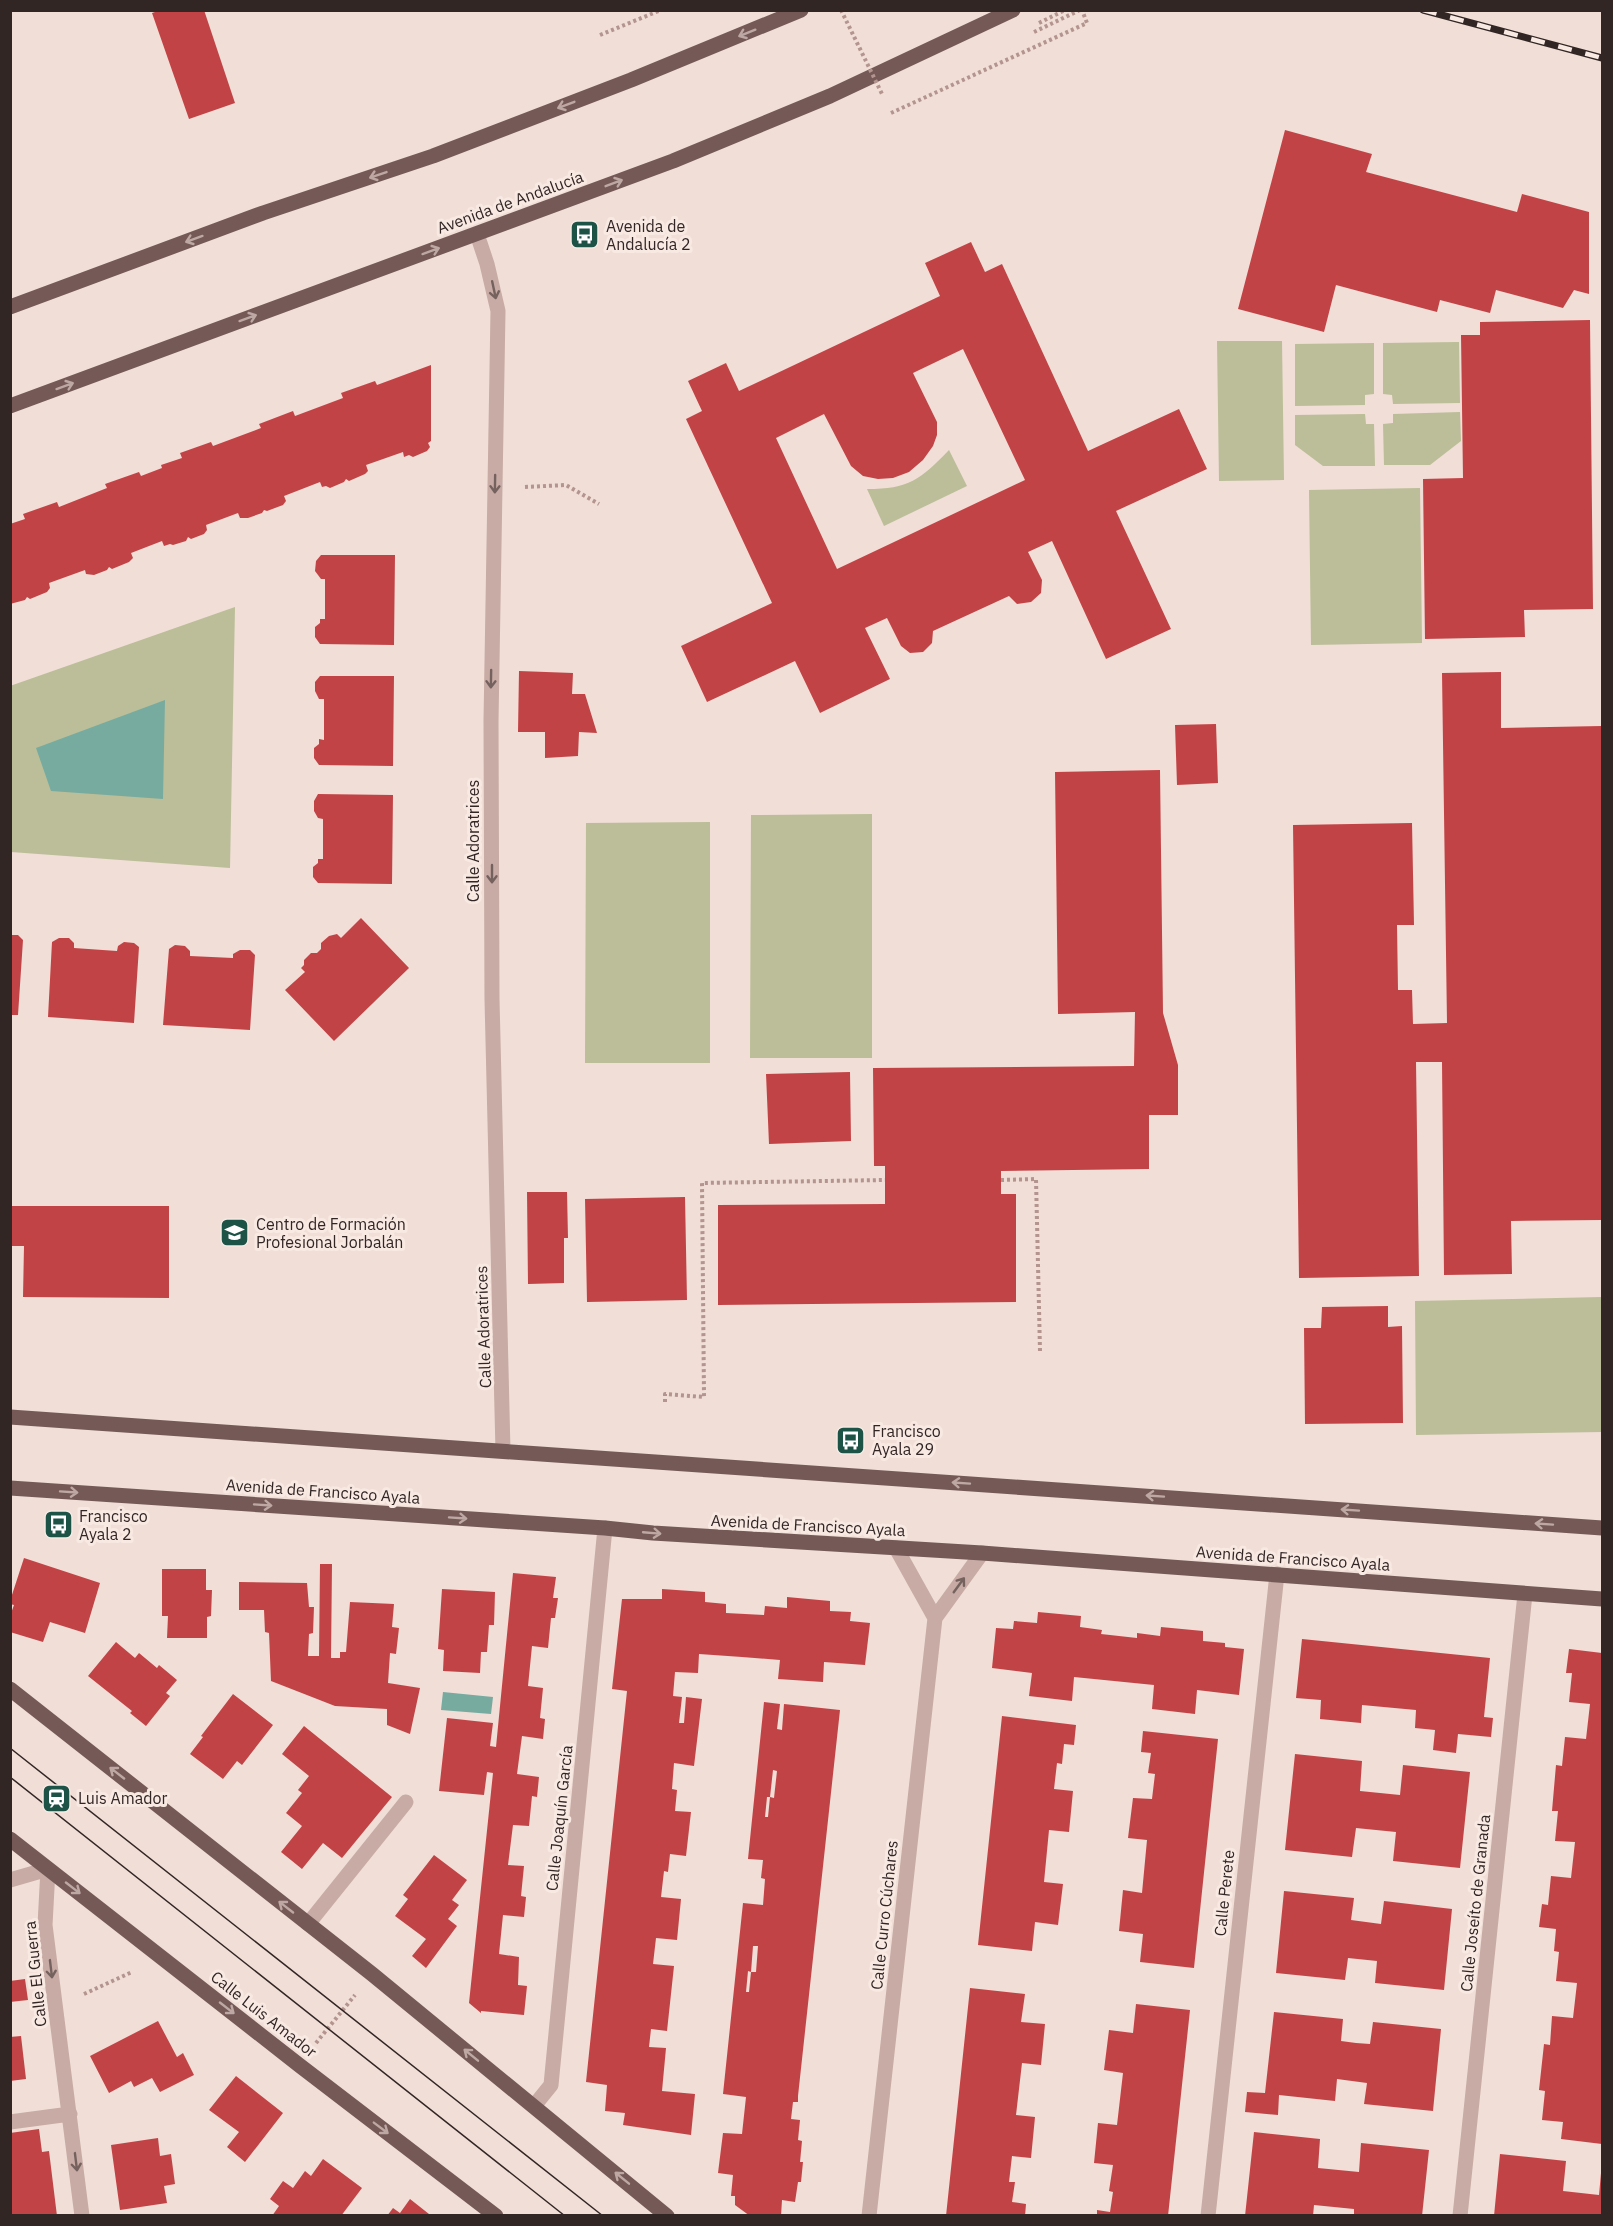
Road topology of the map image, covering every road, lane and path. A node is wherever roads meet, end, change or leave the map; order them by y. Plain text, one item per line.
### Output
1 (661, 10) edge
2 (801, 10) edge
3 (841, 10) edge
4 (1012, 10) edge
5 (1082, 10) edge
6 (600, 35) dead end
7 (883, 96) dead end
8 (891, 113) dead end
9 (477, 234) junction
10 (10, 307) edge
11 (10, 406) edge
12 (538, 486) dead end
13 (599, 504) dead end
14 (885, 1180) dead end
15 (1001, 1180) dead end
16 (1040, 1351) dead end
17 (665, 1402) dead end
18 (10, 1417) edge
19 (503, 1451) junction
20 (10, 1488) edge
21 (605, 1528) junction
22 (1602, 1528) edge
23 (896, 1548) junction
24 (982, 1553) junction
25 (1277, 1574) junction
26 (1525, 1594) junction
27 (1602, 1599) edge
28 (935, 1618) junction
29 (10, 1689) edge
30 (406, 1803) dead end
31 (10, 1839) edge
32 (48, 1869) junction
33 (10, 1880) edge
34 (308, 1924) junction
35 (133, 1972) dead end
36 (360, 1988) dead end
37 (79, 1996) dead end
38 (315, 2045) dead end
39 (534, 2106) junction
40 (70, 2114) junction
41 (10, 2122) edge
42 (82, 2216) edge
43 (496, 2216) edge
44 (668, 2216) edge
45 (869, 2216) edge
46 (1208, 2216) edge
47 (1460, 2216) edge

1 - 6 path
2 -> 10 main road
3 - 7 path, bridge
9 -> 4 main road, Avenida de Andalucía
5 - 8 path
11 -> 9 main road, Avenida de Andalucía
9 -> 19 street, Calle Adoratrices
12 - 13 path
14 - 17 path
15 - 16 path
18 - 19 main road
22 -> 19 main road
20 -> 21 main road, Avenida de Francisco Ayala
21 -> 23 main road, Avenida de Francisco Ayala
21 - 39 street, Calle Joaquín García
23 - 24 main road, Avenida de Francisco Ayala
23 - 28 street
24 - 25 main road, Avenida de Francisco Ayala
28 -> 24 street, Calle Curro Cúchares
25 - 26 main road, Avenida de Francisco Ayala
25 - 46 street, Calle Perete
26 - 27 main road, Avenida de Francisco Ayala
26 - 47 street, Calle Joseíto de Granada
28 - 45 street, Calle Curro Cúchares
34 -> 29 main road
30 - 34 street
31 - 32 main road, Calle Luis Amador
32 - 33 street
32 -> 40 street, Calle El Guerra
32 -> 43 main road, Calle Luis Amador
39 -> 34 main road
35 - 37 path
36 - 38 path
44 -> 39 main road
40 - 41 street
40 -> 42 street, Calle El Guerra

